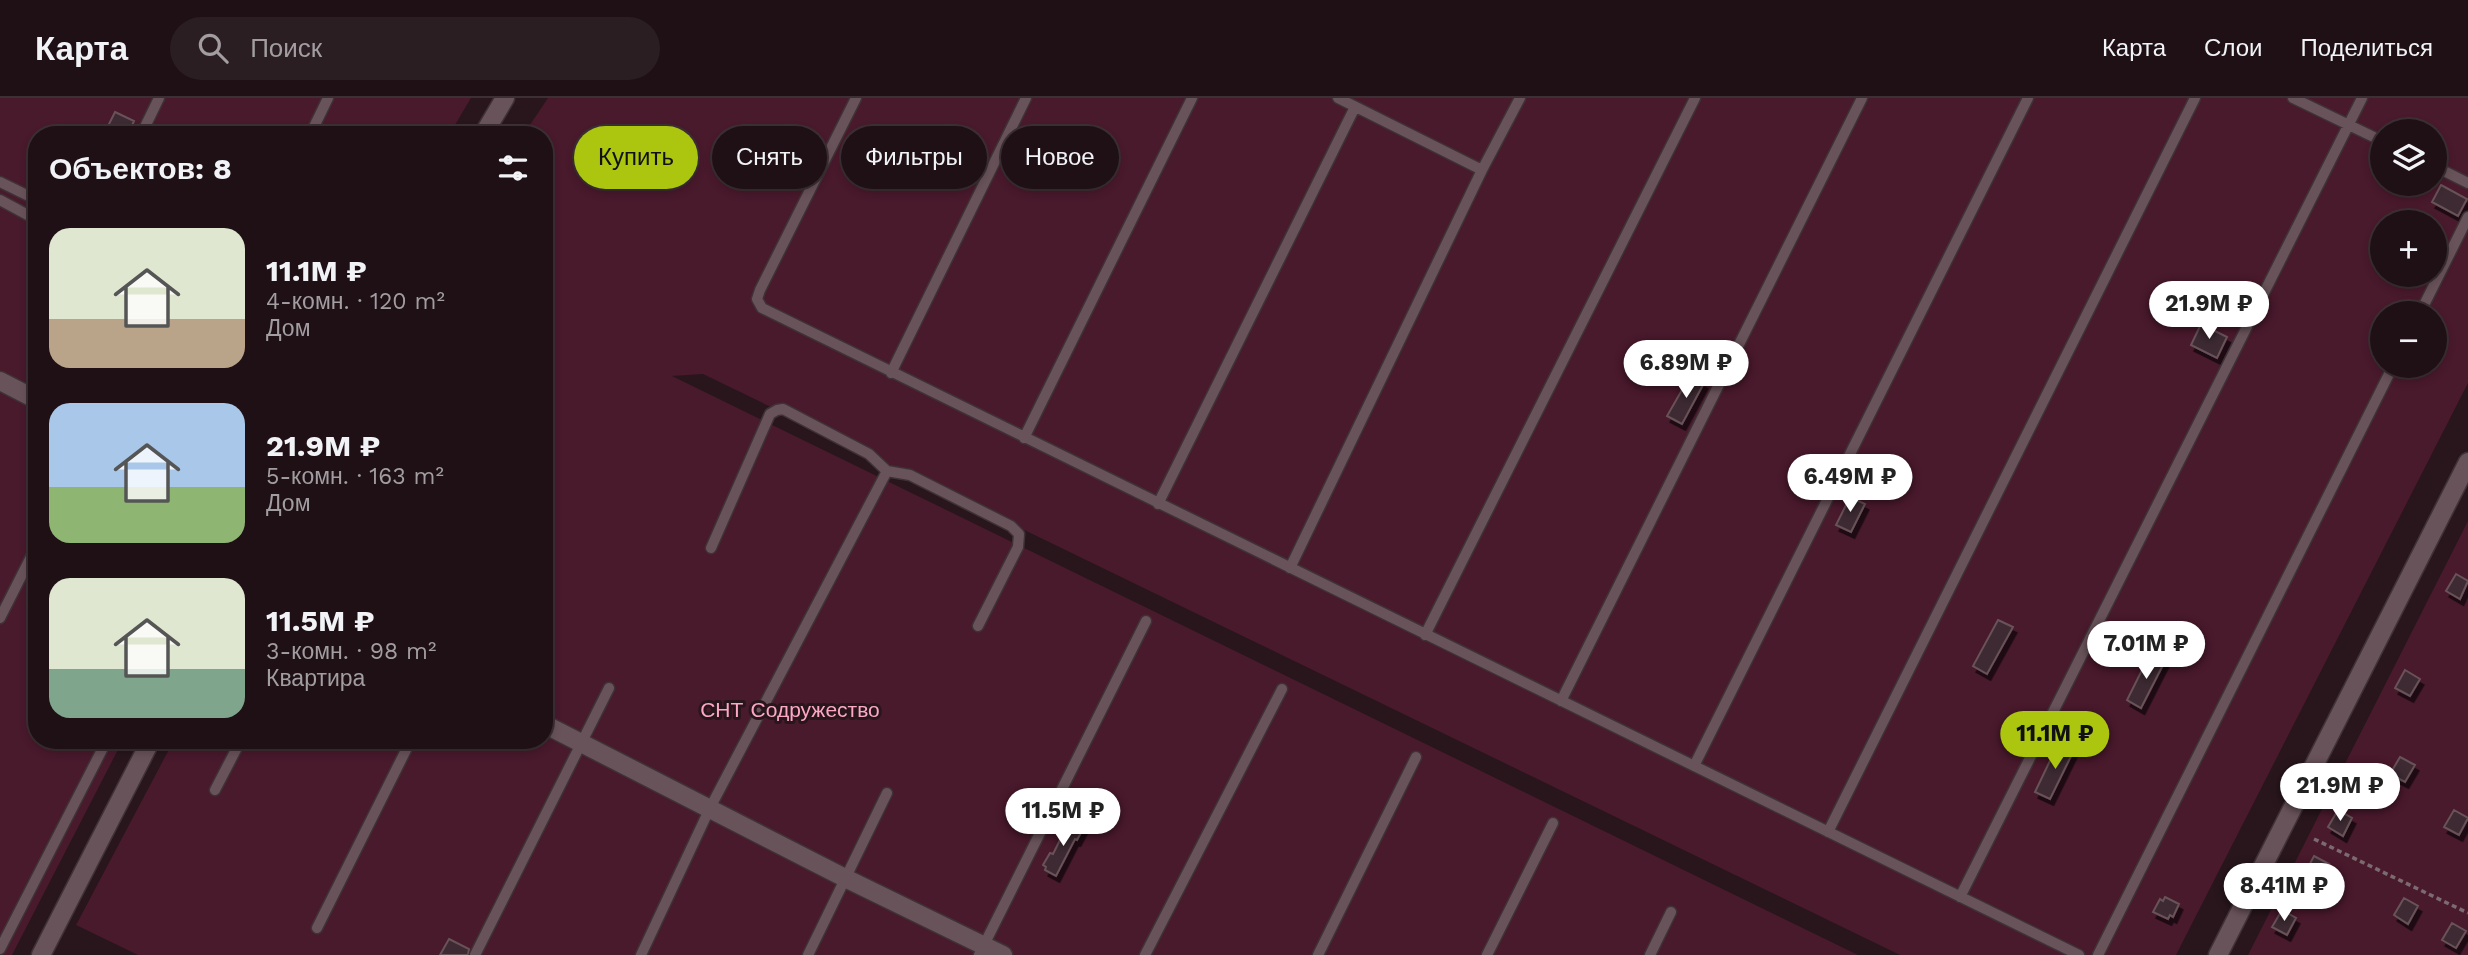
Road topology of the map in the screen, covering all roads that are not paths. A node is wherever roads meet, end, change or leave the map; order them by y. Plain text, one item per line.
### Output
1 (159, 98) edge
2 (328, 98) edge
3 (505, 98) edge
4 (856, 98) edge
5 (1026, 98) edge
6 (1192, 98) edge
7 (1338, 98) edge
8 (1520, 98) edge
9 (1695, 98) edge
10 (1862, 98) edge
11 (2028, 98) edge
12 (2195, 98) edge
13 (2293, 98) edge
14 (2362, 98) edge
15 (1355, 107) junction
16 (2349, 125) junction
17 (145, 126) edge
18 (314, 126) edge
19 (488, 126) edge
20 (2370, 135) edge
21 (1482, 170) junction
22 (2447, 172) edge
23 (0, 182) edge
24 (2468, 183) edge
25 (28, 196) edge
26 (0, 200) edge
27 (28, 215) edge
28 (2468, 217) edge
29 (2426, 301) edge
30 (891, 373) junction
31 (2387, 378) edge
32 (0, 381) edge
33 (28, 395) edge
34 (1024, 438) junction
35 (2468, 462) edge
36 (887, 471) junction
37 (1158, 504) junction
38 (711, 548) dead end
39 (28, 563) edge
40 (1290, 568) junction
41 (0, 618) edge
42 (1146, 621) dead end
43 (978, 626) dead end
44 (1425, 635) junction
45 (609, 688) dead end
46 (1282, 689) dead end
47 (1561, 701) junction
48 (553, 729) edge
49 (580, 743) junction
50 (102, 749) edge
51 (146, 749) edge
52 (236, 749) edge
53 (406, 749) edge
54 (1416, 757) dead end
55 (1694, 766) junction
56 (215, 790) dead end
57 (887, 793) dead end
58 (710, 808) junction
59 (1553, 823) dead end
60 (1828, 832) junction
61 (845, 878) junction
62 (1960, 897) junction
63 (1671, 912) dead end
64 (317, 928) dead end
65 (0, 948) edge
66 (981, 950) edge
67 (41, 955) edge
68 (475, 955) edge
69 (640, 955) edge
70 (808, 955) edge
71 (1003, 955) edge
72 (1145, 955) edge
73 (1318, 955) edge
74 (1487, 955) edge
75 (1650, 955) edge
76 (2079, 955) edge
77 (2098, 955) edge
78 (2218, 955) edge

1 - 17 lane
2 - 18 lane
3 - 19 street
4 - 30 lane
5 - 30 lane
6 - 34 lane
7 - 15 lane
8 - 21 lane
9 - 44 lane
10 - 47 lane
11 - 55 lane
12 - 60 lane
13 - 16 lane
14 - 16 lane
15 - 21 lane
15 - 37 lane
16 - 20 lane
16 - 62 lane
21 - 40 lane
22 - 24 lane
23 - 25 lane
26 - 27 lane
28 - 29 lane
30 - 34 lane
31 - 77 lane
32 - 33 street
34 - 37 lane
35 - 78 street
36 - 38 lane
36 - 43 lane
36 - 58 lane
37 - 40 lane
39 - 41 lane
40 - 44 lane
42 - 66 lane
44 - 47 lane
45 - 49 lane
46 - 72 lane
47 - 55 lane
48 - 49 street
49 - 58 street
49 - 68 lane
50 - 65 lane
51 - 67 street
52 - 56 lane
53 - 64 lane
54 - 73 lane
55 - 60 lane
57 - 61 lane
58 - 61 street
58 - 69 lane
59 - 74 lane
60 - 62 lane
61 - 66 street
61 - 70 lane
62 - 76 lane
63 - 75 lane
66 - 71 street

